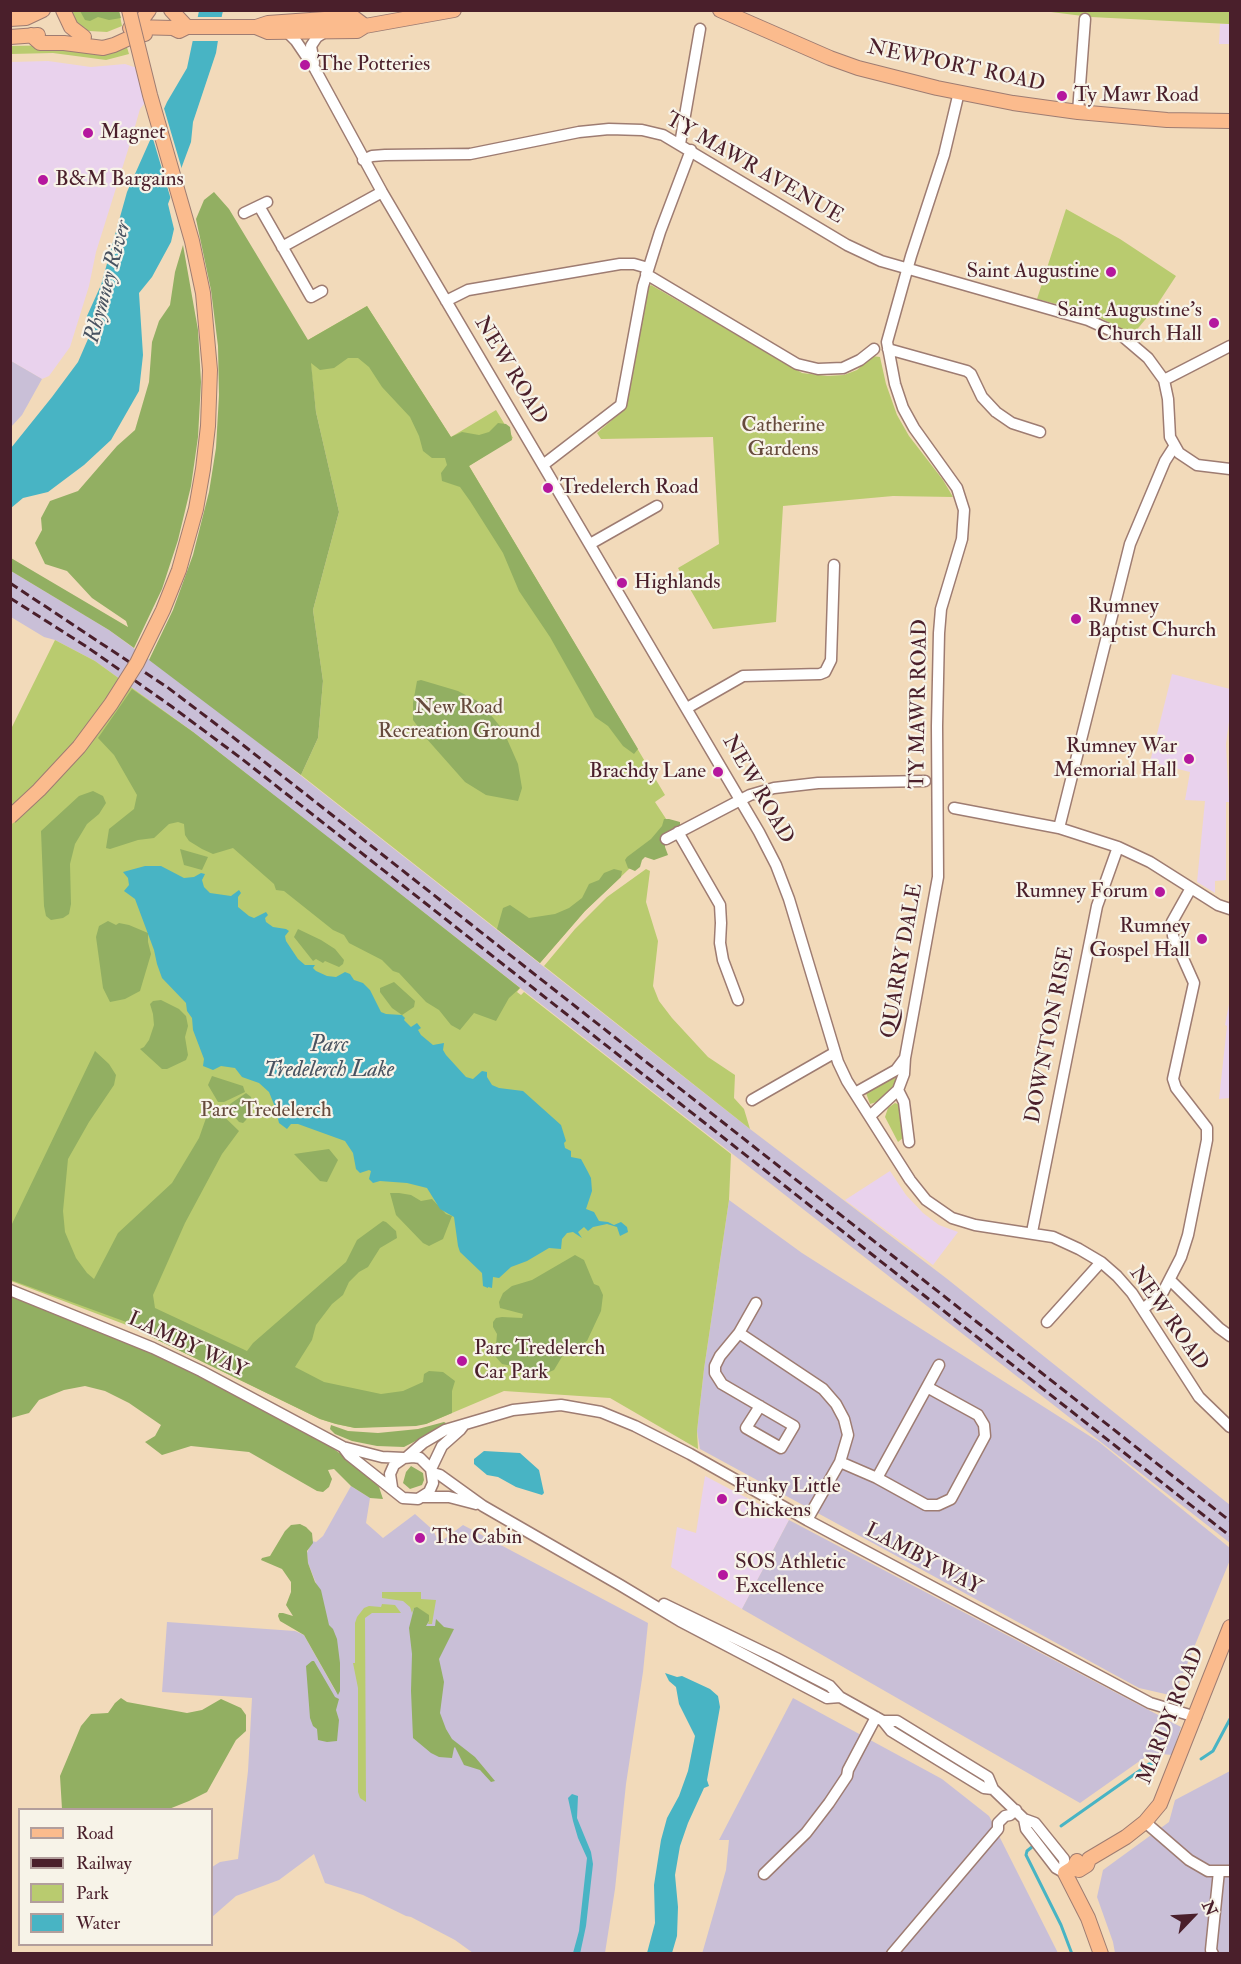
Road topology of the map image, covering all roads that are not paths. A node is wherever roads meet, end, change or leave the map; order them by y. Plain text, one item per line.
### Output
1 (43, 10) edge
2 (63, 10) edge
3 (129, 10) edge
4 (149, 10) edge
5 (171, 10) edge
6 (362, 10) edge
7 (454, 10) edge
8 (720, 10) edge
9 (1085, 18) dead end
10 (10, 19) edge
11 (365, 26) junction
12 (133, 27) junction
13 (256, 27) junction
14 (183, 29) junction
15 (700, 29) dead end
16 (287, 32) junction
17 (325, 32) junction
18 (32, 36) junction
19 (10, 37) edge
20 (84, 37) junction
21 (315, 69) junction
22 (959, 92) junction
23 (1078, 112) junction
24 (1230, 121) edge
25 (680, 144) junction
26 (690, 150) junction
27 (363, 160) junction
28 (382, 192) junction
29 (244, 213) dead end
30 (282, 247) junction
31 (907, 270) junction
32 (647, 271) junction
33 (322, 291) dead end
34 (446, 301) junction
35 (1230, 346) edge
36 (874, 349) dead end
37 (888, 349) junction
38 (1164, 380) junction
39 (1040, 432) dead end
40 (1174, 447) junction
41 (543, 465) junction
42 (1230, 469) edge
43 (657, 506) dead end
44 (590, 544) junction
45 (834, 565) dead end
46 (687, 708) junction
47 (926, 781) dead end
48 (742, 800) junction
49 (954, 808) dead end
50 (938, 809) joint
51 (10, 817) edge
52 (1059, 828) junction
53 (678, 832) junction
54 (666, 839) dead end
55 (1118, 847) junction
56 (1191, 888) junction
57 (1230, 909) edge
58 (738, 1000) dead end
59 (834, 1053) junction
60 (905, 1058) junction
61 (898, 1090) junction
62 (855, 1093) junction
63 (752, 1100) dead end
64 (870, 1116) junction
65 (909, 1142) dead end
66 (1032, 1232) junction
67 (1101, 1262) junction
68 (1170, 1280) junction
69 (10, 1290) edge
70 (756, 1303) dead end
71 (1143, 1309) junction
72 (1047, 1322) dead end
73 (739, 1333) junction
74 (1230, 1336) edge
75 (939, 1365) dead end
76 (927, 1387) junction
77 (760, 1406) dead end
78 (463, 1426) junction
79 (1230, 1427) edge
80 (343, 1447) junction
81 (405, 1457) junction
82 (840, 1462) junction
83 (432, 1471) junction
84 (877, 1478) junction
85 (392, 1487) junction
86 (423, 1497) junction
87 (483, 1506) junction
88 (807, 1520) junction
89 (1230, 1627) edge
90 (1196, 1717) junction
91 (880, 1719) junction
92 (1013, 1812) junction
93 (1145, 1822) junction
94 (1069, 1870) junction
95 (1230, 1870) edge
96 (1218, 1871) junction
97 (764, 1874) dead end
98 (892, 1953) edge
99 (1101, 1953) edge
100 (1213, 1953) edge

1 - 10 main road
2 - 20 main road
3 - 51 main road, bridge
4 - 12 main road
5 - 14 main road
6 - 11 street
7 - 11 main road
8 - 22 main road, NEWPORT ROAD
9 - 23 street
11 - 13 main road
11 - 17 main road
12 - 14 main road
12 - 20 main road
13 - 14 main road
13 - 16 main road
14 - 18 main road
15 - 25 street
16 - 17 main road
16 - 21 street, NEW ROAD
17 - 21 street, NEW ROAD
18 - 19 main road
18 - 20 main road
21 - 27 street, NEW ROAD
22 - 23 main road, NEWPORT ROAD
22 - 31 street, TY MAWR ROAD
23 - 24 main road, NEWPORT ROAD
25 - 26 street, TY MAWR AVENUE
25 - 27 street, TY MAWR AVENUE
26 - 31 street, TY MAWR AVENUE
26 - 32 street
27 - 28 street, NEW ROAD
28 - 30 street
28 - 34 street, NEW ROAD
29 - 30 street
30 - 33 street
31 - 37 street, TY MAWR ROAD
31 - 38 street, TY MAWR AVENUE
32 - 34 street
32 - 36 street
32 - 41 street
34 - 41 street, NEW ROAD
35 - 38 street
37 - 39 street
37 - 50 street, TY MAWR ROAD
38 - 40 street
40 - 42 street
40 - 52 street
41 - 44 street, NEW ROAD
43 - 44 street
44 - 46 street, NEW ROAD
45 - 46 street
46 - 48 street, NEW ROAD
47 - 48 street
48 - 53 street
48 - 59 street, NEW ROAD
49 - 52 street
50 - 60 street, QUARRY DALE
52 - 55 street
53 - 54 street
53 - 58 street
55 - 56 street
55 - 66 street, DOWNTON RISE
56 - 57 street
56 - 68 street
59 - 62 street, NEW ROAD
59 - 63 street
60 - 61 street
60 - 62 street, QUARRY DALE
61 - 64 street
61 - 65 street
62 - 64 street, NEW ROAD
64 - 66 street, NEW ROAD
66 - 67 street, NEW ROAD
67 - 71 street, NEW ROAD
67 - 72 street
68 - 71 street
68 - 74 street
69 - 80 street, LAMBY WAY
70 - 73 street
71 - 79 street, NEW ROAD
73 - 77 street
73 - 82 street
75 - 76 street
76 - 84 street
76 - 84 street
78 - 81 street, LAMBY WAY
78 - 83 street, LAMBY WAY
78 - 88 street, LAMBY WAY
80 - 81 street, LAMBY WAY
80 - 85 street, LAMBY WAY
81 - 83 street
81 - 85 street
82 - 84 street
82 - 88 street
83 - 86 street
83 - 87 street
85 - 86 street
86 - 87 street
87 - 91 street
88 - 90 street, LAMBY WAY
89 - 90 main road, MARDY ROAD
90 - 93 main road, MARDY ROAD
91 - 92 street
91 - 97 street
92 - 94 street
92 - 98 street
93 - 94 main road, MARDY ROAD
93 - 96 street
94 - 99 main road
95 - 96 street
96 - 100 street

